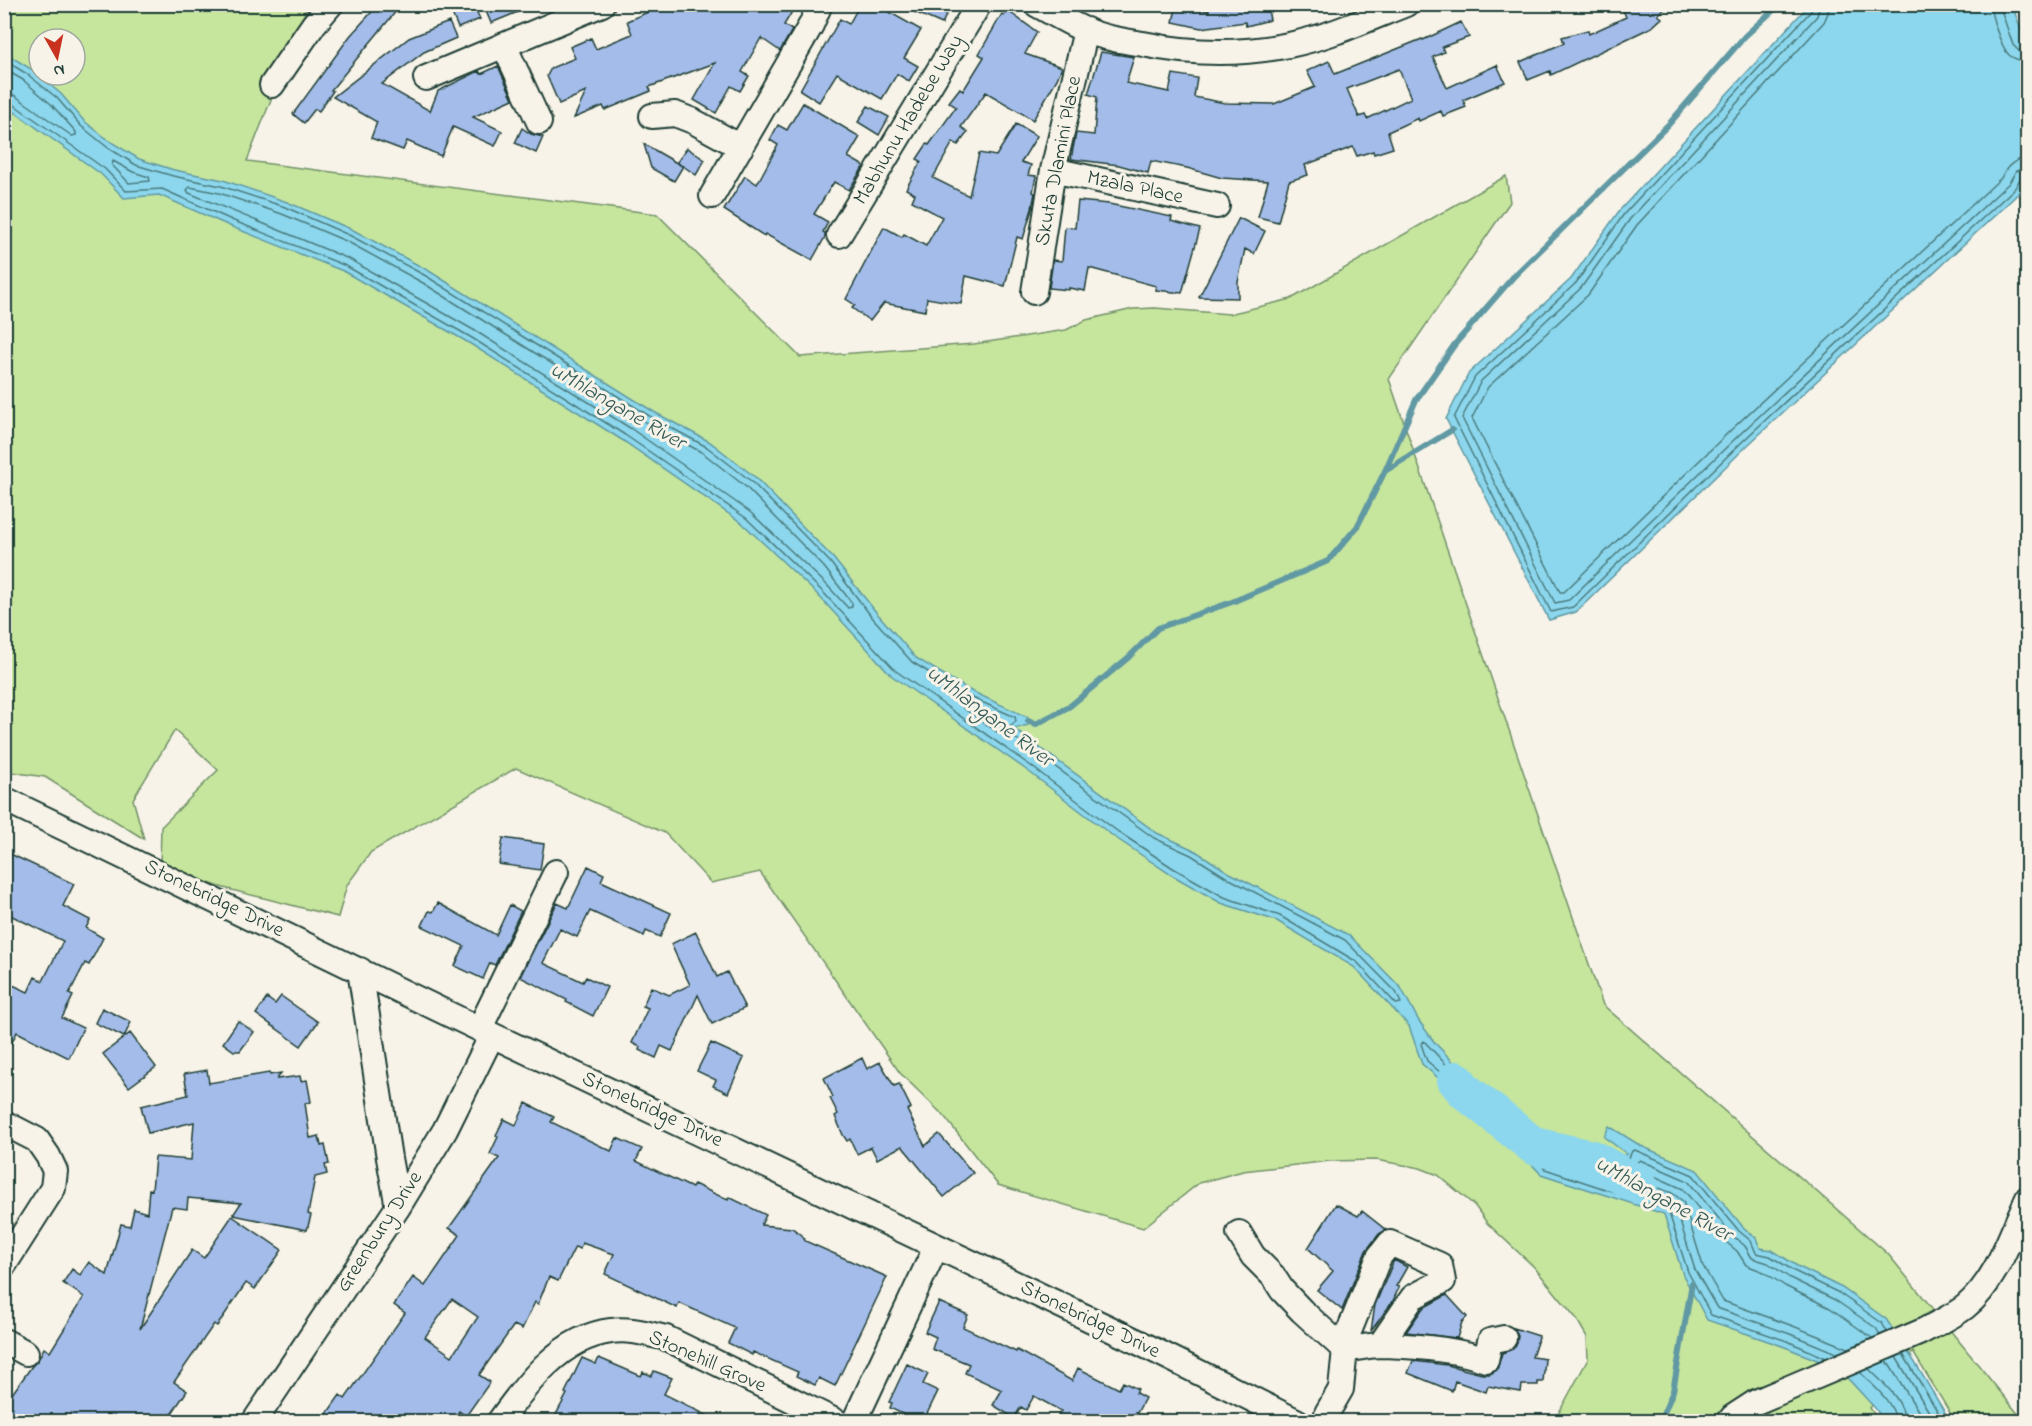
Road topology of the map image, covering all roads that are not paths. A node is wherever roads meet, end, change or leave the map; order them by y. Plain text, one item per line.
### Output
1 (331, 4) edge
2 (602, 4) edge
3 (820, 4) edge
4 (979, 4) edge
5 (1036, 4) edge
6 (1393, 7) edge
7 (1086, 30) junction
8 (504, 45) junction
9 (426, 78) dead end
10 (272, 85) dead end
11 (652, 116) dead end
12 (539, 122) dead end
13 (741, 147) junction
14 (1053, 170) junction
15 (712, 196) dead end
16 (1217, 206) dead end
17 (839, 235) dead end
18 (1034, 292) dead end
19 (4, 799) edge
20 (556, 872) dead end
21 (360, 970) junction
22 (486, 1032) junction
23 (4, 1123) edge
24 (2028, 1198) edge
25 (399, 1207) junction
26 (1239, 1233) dead end
27 (936, 1247) junction
28 (4, 1265) edge
29 (1504, 1338) dead end
30 (4, 1341) edge
31 (1380, 1345) junction
32 (1345, 1350) junction
33 (26, 1353) dead end
34 (255, 1422) edge
35 (500, 1422) edge
36 (837, 1422) edge
37 (854, 1422) edge
38 (1299, 1422) edge
39 (1327, 1422) edge
40 (1730, 1422) edge

1 - 10 street
2 - 8 street
3 - 13 street
4 - 17 street, Mabhunu Hadebe Way
5 - 7 street
6 - 7 street
7 - 14 street, Skuta Dlamini Place
8 - 9 street
8 - 12 street
11 - 13 street
13 - 15 street
14 - 16 street, Mzala Place
14 - 18 street, Skuta Dlamini Place
19 - 21 street, Stonebridge Drive
20 - 22 street, Greenbury Drive
21 - 22 street, Stonebridge Drive
21 - 25 street
22 - 25 street, Greenbury Drive
22 - 27 street, Stonebridge Drive
23 - 28 street
24 - 40 street
25 - 34 street, Greenbury Drive
26 - 32 street
27 - 37 street
27 - 38 street, Stonebridge Drive
29 - 31 street
30 - 33 street
31 - 32 street
31 - 32 street
32 - 39 street
35 - 36 street, Stonehill Grove

